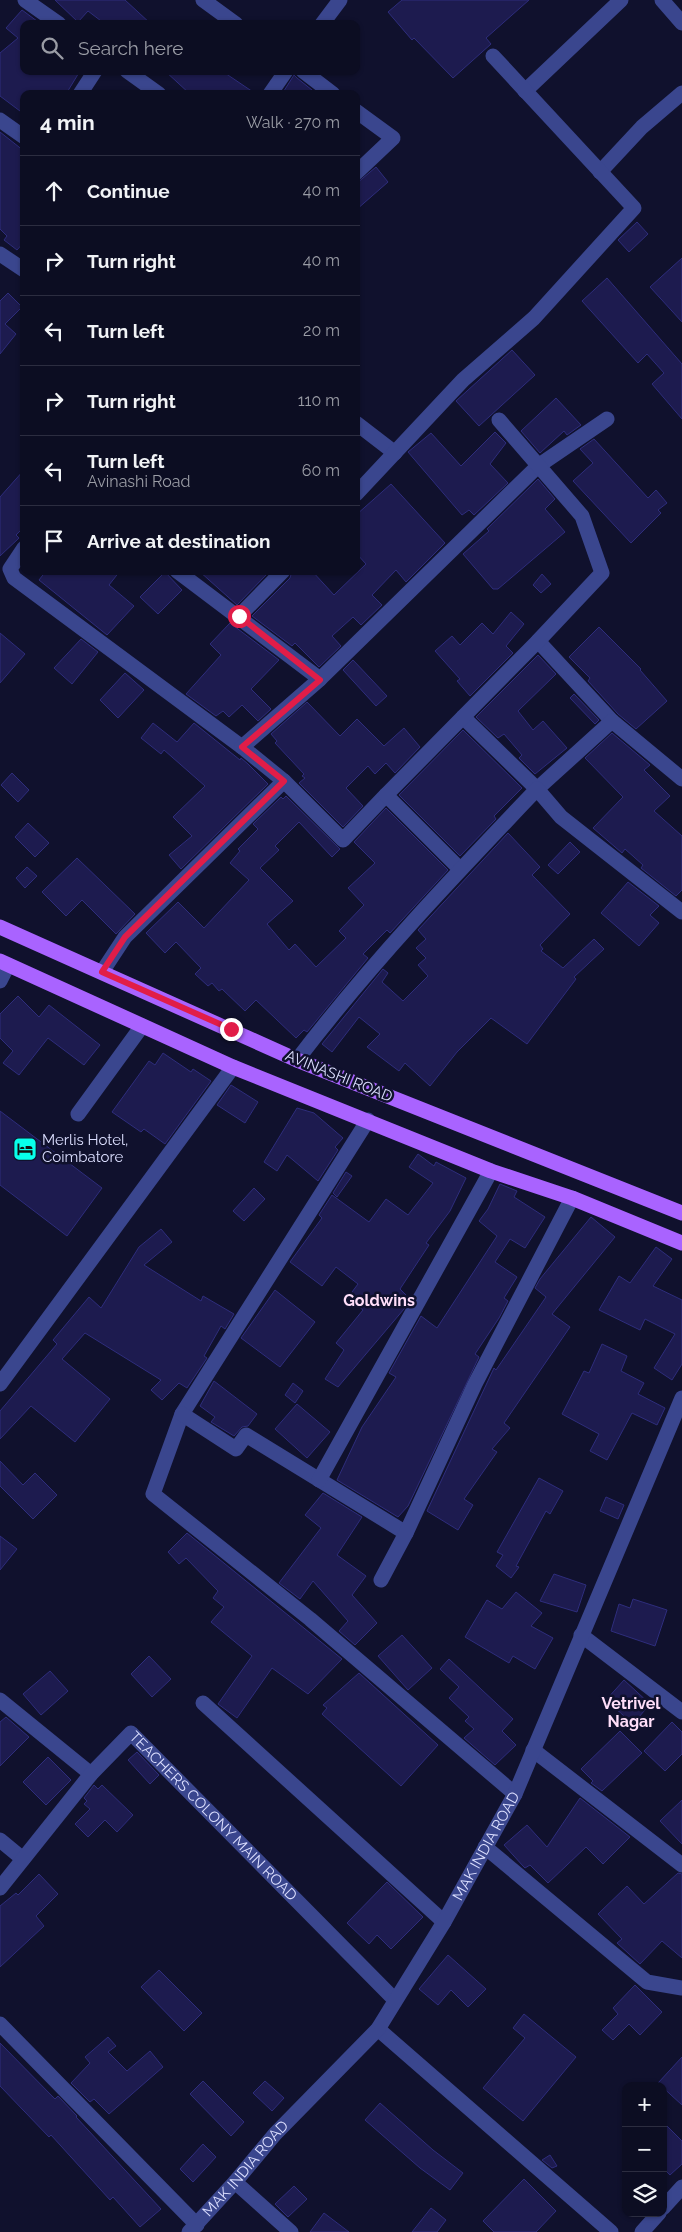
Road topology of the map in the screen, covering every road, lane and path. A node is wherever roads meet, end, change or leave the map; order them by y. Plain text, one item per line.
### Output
1 (25, 0) edge
2 (203, 0) edge
3 (340, 0) edge
4 (621, 0) edge
5 (662, 0) edge
6 (53, 20) edge
7 (230, 20) edge
8 (325, 20) edge
9 (682, 24) edge
10 (493, 56) dead end
11 (92, 75) edge
12 (133, 75) edge
13 (283, 75) edge
14 (307, 75) edge
15 (83, 90) edge
16 (153, 90) edge
17 (273, 90) edge
18 (328, 90) edge
19 (525, 91) junction
20 (682, 93) edge
21 (360, 114) edge
22 (0, 120) edge
23 (20, 134) edge
24 (360, 169) edge
25 (600, 172) junction
26 (0, 254) edge
27 (20, 267) edge
28 (607, 419) dead end
29 (499, 420) dead end
30 (360, 426) edge
31 (395, 453) junction
32 (538, 466) junction
33 (360, 490) edge
34 (20, 554) edge
35 (183, 575) edge
36 (279, 575) edge
37 (239, 616) junction
38 (538, 641) junction
39 (320, 680) junction
40 (463, 717) junction
41 (612, 722) junction
42 (242, 747) junction
43 (682, 780) edge
44 (284, 781) junction
45 (537, 789) junction
46 (386, 795) junction
47 (460, 869) junction
48 (682, 912) edge
49 (0, 927) edge
50 (4, 963) edge
51 (102, 972) junction
52 (0, 981) edge
53 (142, 1026) junction
54 (297, 1060) junction
55 (233, 1067) junction
56 (78, 1114) dead end
57 (368, 1120) junction
58 (491, 1171) junction
59 (572, 1198) junction
60 (682, 1213) edge
61 (682, 1243) edge
62 (0, 1384) edge
63 (682, 1398) edge
64 (182, 1414) junction
65 (319, 1480) junction
66 (406, 1533) junction
67 (381, 1580) dead end
68 (581, 1635) junction
69 (0, 1700) edge
70 (203, 1703) dead end
71 (682, 1712) edge
72 (534, 1750) junction
73 (91, 1774) junction
74 (515, 1794) junction
75 (0, 1840) edge
76 (485, 1848) junction
77 (23, 1859) junction
78 (682, 1865) edge
79 (0, 1888) edge
80 (444, 1922) junction
81 (682, 1988) edge
82 (395, 2000) junction
83 (0, 2024) edge
84 (378, 2029) junction
85 (235, 2182) junction
86 (682, 2187) edge
87 (667, 2204) edge
88 (655, 2217) edge
89 (193, 2230) edge
90 (291, 2232) edge
91 (611, 2232) edge
92 (642, 2232) edge

1 - 6 street
2 - 7 street
3 - 8 street
4 - 19 street
5 - 9 street
10 - 19 street
11 - 15 street
12 - 16 street
13 - 17 street
14 - 18 street
19 - 25 street
20 - 25 street
21 - 24 street
22 - 23 street
25 - 31 street
26 - 27 street
28 - 32 street
29 - 32 street
30 - 31 street
31 - 33 street
32 - 38 street
32 - 39 street
34 - 42 street
35 - 37 street
36 - 37 street
37 - 39 street
38 - 40 street
38 - 41 street
39 - 42 street
40 - 45 street
40 - 46 street
41 - 43 street
41 - 45 street
42 - 44 street
44 - 46 street
44 - 51 street
45 - 47 street
45 - 48 street
46 - 47 street
47 - 54 street
49 - 51 main road, AVINASHI ROAD
50 - 52 street
50 - 53 main road, AVINASHI ROAD
51 - 54 main road, AVINASHI ROAD
53 - 55 main road, AVINASHI ROAD
53 - 56 street
54 - 60 main road, AVINASHI ROAD
55 - 57 main road, AVINASHI ROAD
55 - 62 street
57 - 58 main road, AVINASHI ROAD
57 - 64 street
58 - 59 main road, AVINASHI ROAD
58 - 65 street
59 - 61 main road, AVINASHI ROAD
59 - 66 street
63 - 68 street, MAK INDIA ROAD
64 - 65 street
64 - 74 street
65 - 66 street
66 - 67 street
68 - 71 street
68 - 72 street, MAK INDIA ROAD
69 - 73 street
70 - 80 street
72 - 74 street, MAK INDIA ROAD
72 - 78 street
73 - 77 street, TEACHERS COLONY MAIN ROAD
73 - 82 street, TEACHERS COLONY MAIN ROAD
74 - 76 street, MAK INDIA ROAD
75 - 77 street
76 - 80 street, MAK INDIA ROAD
76 - 81 street
77 - 79 street, TEACHERS COLONY MAIN ROAD
80 - 82 street, MAK INDIA ROAD
82 - 84 street, MAK INDIA ROAD
83 - 89 street
84 - 85 street, MAK INDIA ROAD
84 - 91 street
85 - 89 street, MAK INDIA ROAD
85 - 90 street
86 - 87 street
88 - 92 street

